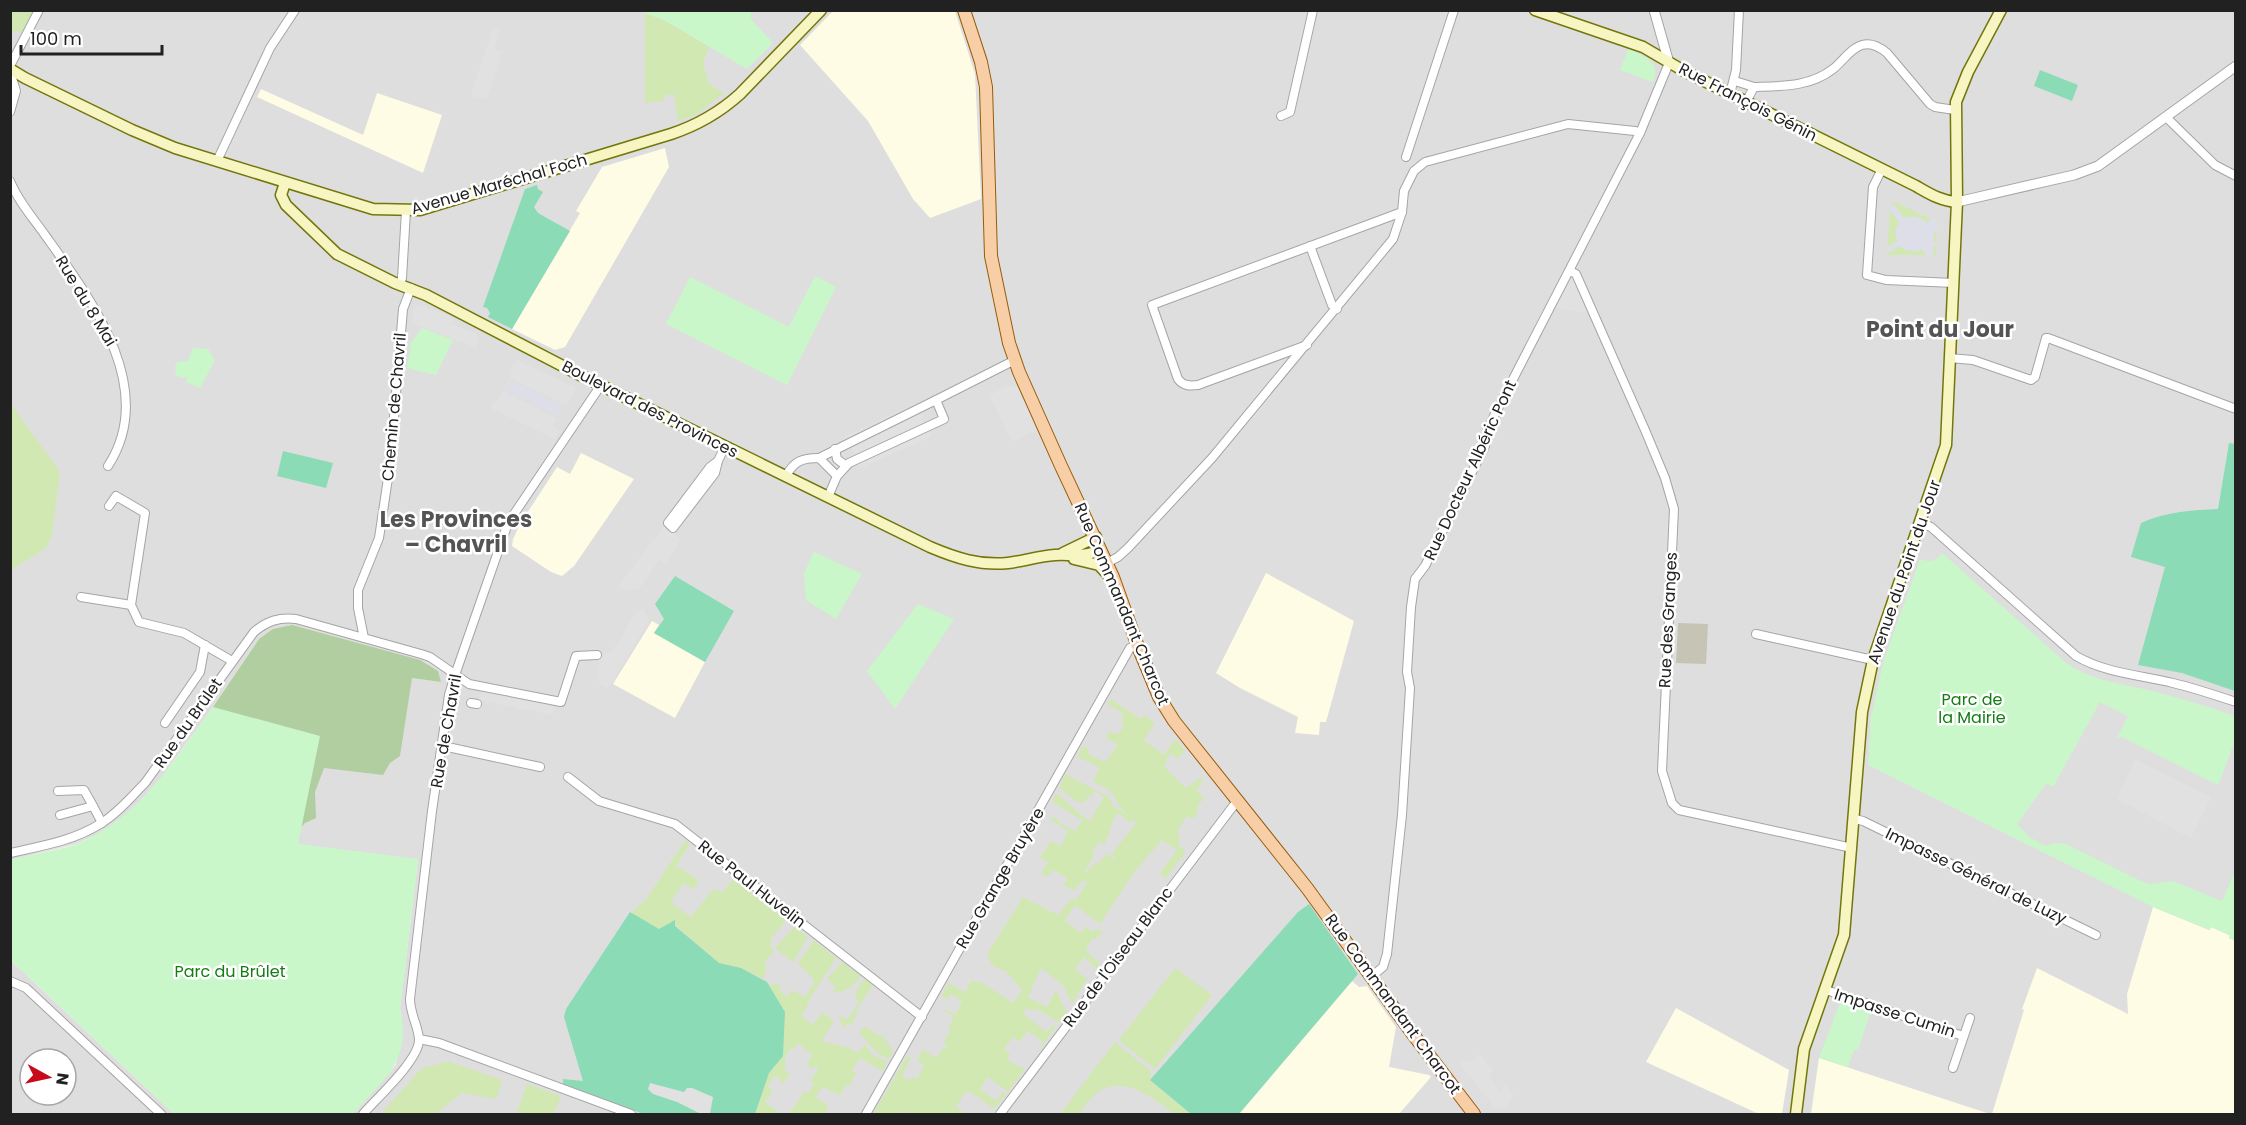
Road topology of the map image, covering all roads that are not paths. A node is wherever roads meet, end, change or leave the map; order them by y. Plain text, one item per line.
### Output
1 (39, 10) edge
2 (295, 10) edge
3 (964, 10) edge
4 (1313, 10) edge
5 (1454, 10) edge
6 (1535, 10) edge
7 (1654, 10) edge
8 (1739, 10) edge
9 (2001, 10) edge
10 (814, 13) edge
11 (1669, 63) junction
12 (2235, 66) edge
13 (10, 69) edge
14 (1735, 81) junction
15 (1754, 87) junction
16 (1730, 94) junction
17 (1746, 102) junction
18 (1955, 110) junction
19 (10, 112) edge
20 (1281, 116) dead end
21 (2166, 117) junction
22 (1640, 134) junction
23 (1406, 157) dead end
24 (218, 161) junction
25 (1882, 169) junction
26 (2235, 176) edge
27 (10, 181) edge
28 (285, 183) junction
29 (1957, 202) junction
30 (406, 211) junction
31 (1402, 212) junction
32 (1310, 246) junction
33 (1570, 271) junction
34 (1954, 283) junction
35 (405, 286) junction
36 (1336, 309) junction
37 (1307, 345) junction
38 (1949, 358) junction
39 (1015, 360) junction
40 (601, 385) junction
41 (936, 400) junction
42 (2235, 409) edge
43 (725, 447) junction
44 (835, 449) junction
45 (819, 458) junction
46 (718, 461) junction
47 (845, 465) junction
48 (108, 466) dead end
49 (837, 476) junction
50 (786, 477) junction
51 (828, 497) junction
52 (110, 506) dead end
53 (1921, 523) junction
54 (1098, 543) junction
55 (1060, 554) junction
56 (1107, 563) junction
57 (1116, 583) junction
58 (81, 597) dead end
59 (131, 605) junction
60 (1756, 634) dead end
61 (364, 638) junction
62 (1137, 644) junction
63 (204, 645) junction
64 (597, 655) dead end
65 (1873, 660) junction
66 (232, 661) junction
67 (455, 675) junction
68 (2235, 702) edge
69 (165, 723) dead end
70 (443, 746) junction
71 (540, 767) dead end
72 (568, 777) dead end
73 (58, 791) dead end
74 (1237, 801) junction
75 (93, 806) junction
76 (60, 815) dead end
77 (1855, 819) junction
78 (102, 823) junction
79 (1852, 848) junction
80 (10, 853) edge
81 (2096, 935) dead end
82 (1372, 976) junction
83 (10, 981) edge
84 (1826, 990) junction
85 (922, 1017) junction
86 (1970, 1018) dead end
87 (1963, 1036) junction
88 (419, 1039) junction
89 (1953, 1068) dead end
90 (161, 1114) edge
91 (363, 1114) edge
92 (631, 1114) edge
93 (867, 1114) edge
94 (1000, 1114) edge
95 (1474, 1114) edge
96 (1796, 1114) edge

1 - 13 street
2 - 24 street
3 - 39 main road, Rue Commandant Charcot
4 - 20 street
5 - 23 street
6 - 11 main road, Rue François Génin
7 - 11 street
8 - 14 street
9 - 18 main road, Avenue du Point du Jour
10 - 30 main road, Avenue Maréchal Foch
11 - 16 main road, Rue François Génin
11 - 22 street, Rue Docteur Albéric Pont
12 - 21 street
13 - 19 street
13 - 24 main road, Avenue Maréchal Foch
14 - 15 street
14 - 16 street
15 - 17 street
15 - 18 street
16 - 17 main road, Rue François Génin
17 - 25 main road, Rue François Génin
18 - 29 main road, Avenue du Point du Jour
21 - 26 street
21 - 29 street
22 - 31 street
22 - 33 street, Rue Docteur Albéric Pont
24 - 28 main road, Avenue Maréchal Foch
25 - 29 main road, Rue François Génin
25 - 34 street
27 - 48 street, Rue du 8 Mai
28 - 30 main road, Avenue Maréchal Foch
28 - 35 main road, Boulevard des Provinces
29 - 34 main road, Avenue du Point du Jour
30 - 35 street, Chemin de Chavril
31 - 32 street
31 - 36 street
32 - 36 street
32 - 37 street
33 - 79 street, Rue des Granges
33 - 82 street, Rue Docteur Albéric Pont
34 - 38 main road, Avenue du Point du Jour
35 - 40 main road, Boulevard des Provinces
35 - 61 street, Chemin de Chavril
36 - 37 street
37 - 56 street
38 - 42 street
38 - 53 main road, Avenue du Point du Jour
39 - 41 street
39 - 54 main road, Rue Commandant Charcot
40 - 43 main road, Boulevard des Provinces
40 - 67 street, Rue de Chavril
41 - 44 street
41 - 47 street
43 - 46 street
43 - 50 main road, Boulevard des Provinces
44 - 45 street
44 - 47 street
45 - 49 street
45 - 50 street
46 - 46 street
47 - 49 street
49 - 51 street
50 - 51 main road, Boulevard des Provinces
51 - 55 main road, Boulevard des Provinces
52 - 59 street
53 - 65 main road, Avenue du Point du Jour
53 - 68 street
54 - 55 main road, Boulevard des Provinces
54 - 56 main road, Rue Commandant Charcot
55 - 57 main road, Boulevard des Provinces
56 - 57 main road, Rue Commandant Charcot
57 - 62 main road, Rue Commandant Charcot
58 - 59 street
59 - 63 street
60 - 65 street
61 - 66 street, Rue du Brûlet
61 - 67 street
62 - 74 main road, Rue Commandant Charcot
62 - 85 street, Rue Grange Bruyère
63 - 66 street
63 - 69 street
64 - 67 street
65 - 77 main road, Avenue du Point du Jour
66 - 78 street, Rue du Brûlet
67 - 70 street, Rue de Chavril
70 - 71 street
70 - 88 street, Rue de Chavril
72 - 85 street, Rue Paul Huvelin
73 - 75 street
74 - 82 main road, Rue Commandant Charcot
74 - 94 street, Rue de l'Oiseau Blanc
75 - 76 street
75 - 78 street
77 - 79 main road, Avenue du Point du Jour
77 - 81 street, Impasse Général de Luzy
78 - 80 street, Rue du Brûlet
79 - 84 main road, Avenue du Point du Jour
82 - 95 main road, Rue Commandant Charcot
83 - 90 street
84 - 87 street, Impasse Cumin
84 - 96 main road, Avenue du Point du Jour
85 - 93 street, Rue Grange Bruyère
86 - 87 street, Impasse Cumin
87 - 89 street, Impasse Cumin
88 - 91 street
88 - 92 street

